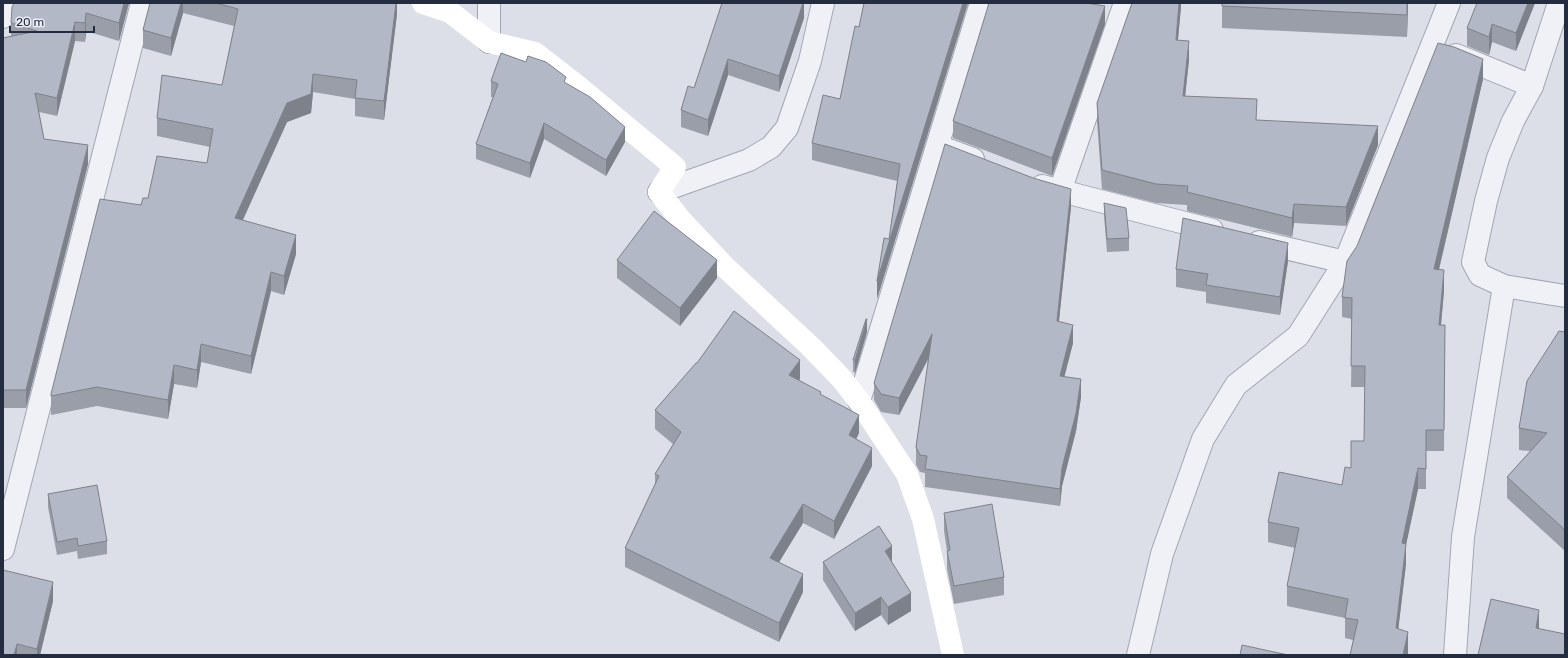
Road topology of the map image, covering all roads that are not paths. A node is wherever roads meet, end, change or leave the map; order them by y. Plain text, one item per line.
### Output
1 (8, 3) edge
2 (142, 3) edge
3 (423, 3) edge
4 (489, 3) edge
5 (823, 3) edge
6 (982, 3) edge
7 (1125, 3) edge
8 (1449, 3) edge
9 (1558, 3) edge
10 (3, 16) edge
11 (489, 42) junction
12 (1432, 45) junction
13 (1532, 86) junction
14 (938, 146) junction
15 (990, 166) edge
16 (1023, 179) edge
17 (1060, 191) junction
18 (660, 192) junction
19 (1345, 262) junction
20 (1504, 286) junction
21 (1565, 296) edge
22 (859, 401) junction
23 (3, 549) edge
24 (954, 655) edge
25 (1138, 655) edge
26 (1455, 655) edge

1 - 10 street
2 - 23 street
3 - 11 street
4 - 11 street
5 - 18 street
6 - 14 street
7 - 17 street
8 - 12 street
9 - 13 street
11 - 18 street
12 - 13 street
12 - 19 street
13 - 20 street
14 - 15 street
14 - 22 street
16 - 17 street
17 - 19 street
18 - 22 street
19 - 25 street
20 - 21 street
20 - 26 street
22 - 24 street

